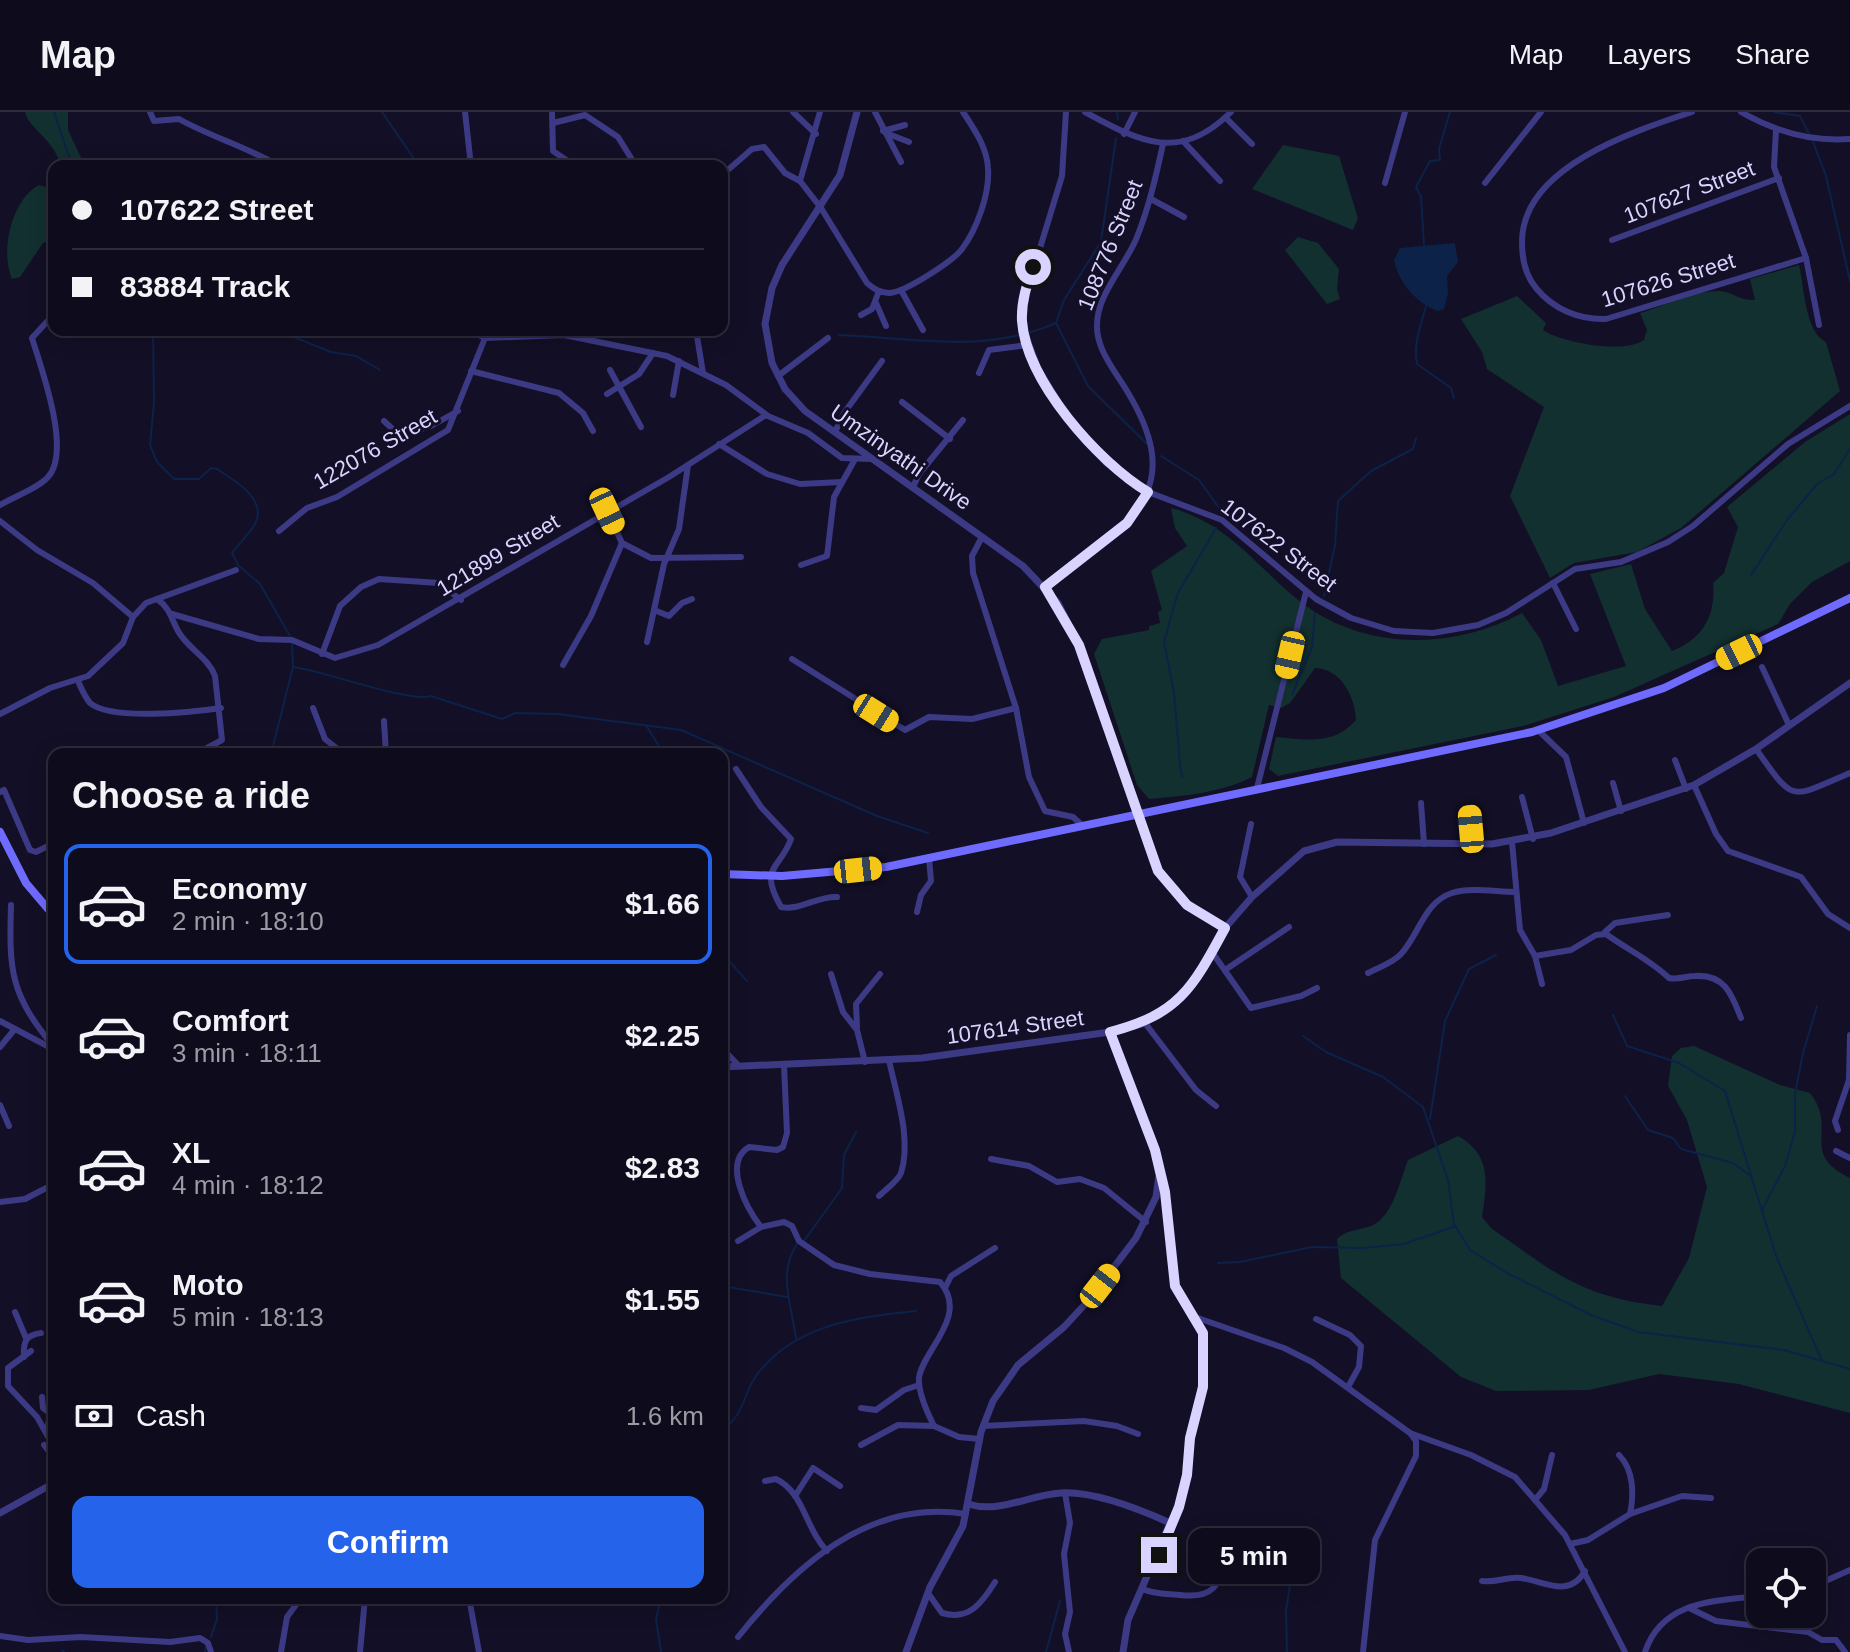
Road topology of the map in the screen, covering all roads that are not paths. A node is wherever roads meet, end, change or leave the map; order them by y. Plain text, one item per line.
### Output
1 (150, 112) edge
2 (465, 112) edge
3 (552, 112) edge
4 (793, 112) edge
5 (820, 112) edge
6 (857, 112) edge
7 (875, 112) edge
8 (963, 112) edge
9 (1066, 112) edge
10 (1085, 112) edge
11 (1135, 112) edge
12 (1405, 112) edge
13 (1541, 112) edge
14 (1692, 112) edge
15 (1741, 112) edge
16 (1757, 112) edge
17 (1228, 115) edge
18 (1758, 121) junction
19 (553, 123) junction
20 (905, 125) dead end
21 (1776, 130) junction
22 (883, 131) junction
23 (816, 134) junction
24 (1124, 134) junction
25 (1850, 139) edge
26 (1183, 141) junction
27 (909, 142) dead end
28 (1163, 144) junction
29 (1252, 144) dead end
30 (269, 160) edge
31 (470, 160) edge
32 (566, 160) edge
33 (632, 160) edge
34 (901, 162) dead end
35 (729, 169) dead end
36 (1779, 178) junction
37 (800, 181) junction
38 (1220, 181) dead end
39 (1385, 183) dead end
40 (1485, 183) dead end
41 (1151, 199) junction
42 (821, 208) junction
43 (1184, 217) dead end
44 (1612, 240) dead end
45 (1806, 258) junction
46 (901, 290) junction
47 (879, 291) junction
48 (876, 303) junction
49 (861, 315) dead end
50 (48, 321) edge
51 (1819, 325) dead end
52 (886, 326) dead end
53 (923, 330) dead end
54 (481, 336) edge
55 (538, 336) edge
56 (569, 336) edge
57 (697, 336) edge
58 (485, 338) junction
59 (828, 338) dead end
60 (1027, 342) junction
61 (653, 353) junction
62 (679, 361) junction
63 (882, 361) dead end
64 (610, 370) dead end
65 (471, 371) junction
66 (703, 373) junction
67 (979, 373) dead end
68 (778, 376) junction
69 (620, 385) junction
70 (607, 394) dead end
71 (673, 395) dead end
72 (902, 402) dead end
73 (1850, 406) edge
74 (458, 411) junction
75 (766, 415) junction
76 (963, 420) dead end
77 (384, 421) dead end
78 (641, 427) dead end
79 (593, 431) dead end
80 (835, 432) junction
81 (950, 439) junction
82 (719, 444) junction
83 (872, 459) junction
84 (854, 461) junction
85 (688, 465) junction
86 (842, 482) junction
87 (913, 487) junction
88 (1148, 492) junction
89 (0, 505) edge
90 (607, 511) junction
91 (0, 521) edge
92 (279, 531) dead end
93 (982, 537) junction
94 (622, 543) junction
95 (741, 557) dead end
96 (666, 558) junction
97 (801, 565) dead end
98 (236, 570) dead end
99 (1553, 583) junction
100 (1045, 587) junction
101 (1306, 592) junction
102 (1850, 598) edge
103 (157, 599) junction
104 (692, 599) dead end
105 (461, 600) junction
106 (654, 610) junction
107 (172, 614) junction
108 (133, 617) junction
109 (1576, 629) dead end
110 (647, 642) dead end
111 (322, 654) junction
112 (792, 659) dead end
113 (563, 665) dead end
114 (1762, 667) dead end
115 (78, 681) junction
116 (1850, 683) edge
117 (221, 708) junction
118 (313, 708) dead end
119 (1016, 708) junction
120 (0, 714) edge
121 (384, 721) dead end
122 (1789, 725) junction
123 (1538, 730) junction
124 (207, 748) edge
125 (336, 748) edge
126 (386, 748) edge
127 (1756, 749) junction
128 (1675, 760) dead end
129 (736, 769) dead end
130 (1850, 773) edge
131 (0, 782) edge
132 (1613, 783) dead end
133 (1690, 787) junction
134 (1257, 788) junction
135 (2, 791) edge
136 (1522, 797) dead end
137 (1421, 803) dead end
138 (1469, 811) dead end
139 (1621, 811) junction
140 (1137, 813) junction
141 (1584, 823) junction
142 (1251, 824) dead end
143 (1083, 826) junction
144 (0, 832) edge
145 (1533, 839) junction
146 (1512, 842) junction
147 (1424, 844) junction
148 (1472, 844) junction
149 (48, 846) edge
150 (929, 858) junction
151 (728, 874) edge
152 (771, 876) junction
153 (1515, 892) junction
154 (837, 897) dead end
155 (1252, 897) junction
156 (11, 905) dead end
157 (48, 909) edge
158 (917, 912) dead end
159 (1668, 915) dead end
160 (1289, 927) dead end
161 (1225, 928) junction
162 (1850, 928) edge
163 (1600, 934) junction
164 (1212, 952) junction
165 (1535, 956) junction
166 (1225, 970) junction
167 (1368, 973) dead end
168 (831, 974) dead end
169 (880, 974) dead end
170 (1542, 984) dead end
171 (1317, 988) dead end
172 (1741, 1018) dead end
173 (0, 1021) edge
174 (1145, 1023) junction
175 (14, 1030) junction
176 (857, 1030) junction
177 (1110, 1032) junction
178 (1850, 1035) edge
179 (48, 1041) edge
180 (48, 1045) edge
181 (0, 1047) edge
182 (728, 1054) edge
183 (889, 1060) junction
184 (865, 1062) junction
185 (784, 1065) junction
186 (739, 1066) junction
187 (728, 1067) edge
188 (0, 1105) edge
189 (1216, 1106) dead end
190 (9, 1126) dead end
191 (1838, 1130) dead end
192 (1836, 1151) dead end
193 (1850, 1158) edge
194 (991, 1159) dead end
195 (1159, 1175) junction
196 (48, 1187) edge
197 (879, 1196) dead end
198 (0, 1202) edge
199 (1146, 1222) junction
200 (761, 1227) junction
201 (738, 1241) dead end
202 (995, 1248) dead end
203 (945, 1288) junction
204 (15, 1312) dead end
205 (1195, 1317) junction
206 (1316, 1319) dead end
207 (41, 1333) dead end
208 (26, 1338) junction
209 (31, 1351) dead end
210 (24, 1357) junction
211 (919, 1385) junction
212 (1348, 1387) junction
213 (42, 1397) dead end
214 (861, 1408) dead end
215 (48, 1412) edge
216 (48, 1426) edge
217 (934, 1426) junction
218 (983, 1426) junction
219 (47, 1432) joint
220 (1410, 1433) junction
221 (1138, 1434) dead end
222 (980, 1439) junction
223 (44, 1445) dead end
224 (861, 1445) dead end
225 (48, 1450) edge
226 (1552, 1455) dead end
227 (1619, 1455) dead end
228 (765, 1481) dead end
229 (48, 1486) edge
230 (840, 1486) dead end
231 (1065, 1493) junction
232 (795, 1496) junction
233 (1711, 1498) dead end
234 (1535, 1500) junction
235 (968, 1504) junction
236 (0, 1513) edge
237 (966, 1514) junction
238 (1630, 1514) junction
239 (1170, 1523) junction
240 (1245, 1531) dead end
241 (1570, 1544) junction
242 (827, 1551) junction
243 (1850, 1570) edge
244 (1585, 1571) junction
245 (1482, 1581) dead end
246 (1826, 1581) edge
247 (995, 1582) dead end
248 (1142, 1589) junction
249 (928, 1593) junction
250 (1746, 1598) edge
251 (297, 1604) edge
252 (364, 1604) edge
253 (470, 1604) edge
254 (1689, 1608) junction
255 (0, 1636) edge
256 (738, 1637) dead end
257 (211, 1652) edge
258 (281, 1652) edge
259 (360, 1652) edge
260 (479, 1652) edge
261 (906, 1652) edge
262 (1069, 1652) edge
263 (1123, 1652) edge
264 (1363, 1652) edge
265 (1625, 1652) edge
266 (1645, 1652) edge
267 (1845, 1652) edge

1 - 30 street
2 - 31 street
3 - 19 street
4 - 23 street
5 - 23 street
6 - 42 street, Umzinyathi Drive
7 - 22 street
8 - 46 street
9 - 60 street, 107622 Street
10 - 24 street
11 - 24 street
12 - 39 street
13 - 40 street
14 - 45 street, 107626 Street
15 - 18 street
16 - 18 street
17 - 26 street
17 - 29 street
18 - 21 street
19 - 32 street
19 - 33 street
20 - 22 street
21 - 25 street
21 - 36 street
22 - 27 street
22 - 34 street
23 - 37 street
24 - 28 street
26 - 28 street
26 - 38 street
28 - 41 street, 108776 Street
35 - 37 street
36 - 44 street, 107627 Street
36 - 45 street
37 - 42 street
41 - 43 street
41 - 88 street, 108776 Street
42 - 47 street
42 - 68 street, Umzinyathi Drive
45 - 51 street
46 - 47 street
46 - 53 street
47 - 48 street
48 - 49 street
48 - 52 street
50 - 89 street
54 - 58 street
55 - 58 street
56 - 61 street
57 - 66 street
58 - 65 street, 122076 Street
59 - 68 street
60 - 67 street
60 - 88 street, 107622 Street
61 - 62 street
61 - 69 street
62 - 66 street
62 - 71 street
63 - 80 street
64 - 69 street
65 - 74 street, 122076 Street
65 - 79 street
66 - 75 street
68 - 80 street, Umzinyathi Drive
69 - 70 street
69 - 78 street
72 - 81 street
73 - 99 street, 107622 Street
74 - 77 street
74 - 92 street, 122076 Street
75 - 82 street, 121899 Street
75 - 84 street
76 - 81 street
80 - 83 street, Umzinyathi Drive
81 - 87 street
82 - 85 street, 121899 Street
82 - 86 street
83 - 84 street
83 - 87 street, Umzinyathi Drive
84 - 86 street
85 - 90 street, 121899 Street
85 - 96 street
86 - 97 street
87 - 93 street, Umzinyathi Drive
88 - 100 street, 108776 Street
88 - 101 street, 107622 Street
90 - 94 street
90 - 105 street, 121899 Street
91 - 108 street
93 - 100 street, Umzinyathi Drive
93 - 119 street
94 - 96 street
94 - 113 street
95 - 96 street
96 - 106 street
98 - 103 street
99 - 101 street, 107622 Street
99 - 109 street
100 - 140 street, Umzinyathi Drive
101 - 134 street
102 - 123 main road
103 - 107 street
103 - 108 street
104 - 106 street
105 - 111 street, 121899 Street
105 - 111 street
106 - 110 street
107 - 111 street, 121899 Street
107 - 117 street
108 - 115 street
112 - 119 street
114 - 122 street
115 - 117 street
115 - 120 street
116 - 122 street, 107614 Street
117 - 124 street
118 - 125 street
119 - 143 street
121 - 126 street
122 - 127 street, 107614 Street
123 - 134 main road
123 - 141 street
127 - 130 street
127 - 133 street, 107614 Street
128 - 133 street
129 - 152 street
131 - 135 street
132 - 139 street
133 - 139 street, 107614 Street
133 - 162 street
134 - 140 main road
135 - 149 street
136 - 145 street
137 - 147 street
138 - 148 street
139 - 141 street, 107614 Street
140 - 143 main road
140 - 161 street, Umzinyathi Drive
141 - 145 street, 107614 Street
142 - 155 street
143 - 150 main road
144 - 157 main road
145 - 146 street, 107614 Street
146 - 148 street, 107614 Street
146 - 153 street
147 - 148 street, 107614 Street
147 - 155 street, 107614 Street
150 - 152 main road
150 - 158 street
151 - 152 main road
152 - 154 street
153 - 165 street
153 - 167 street
155 - 161 street, 107614 Street
156 - 179 street
159 - 163 street
160 - 166 street
161 - 164 street, 107614 Street
163 - 165 street
163 - 172 street
164 - 166 street
164 - 174 street, 107614 Street
165 - 170 street
166 - 171 street
168 - 176 street
169 - 176 street
173 - 175 street
174 - 177 street, 107614 Street
174 - 189 street
175 - 180 street
175 - 181 street
176 - 184 street
177 - 183 street, 107614 Street
177 - 195 street
178 - 191 street
182 - 186 street
183 - 184 street, 107614 Street
183 - 197 street
184 - 185 street, 107614 Street
185 - 186 street, 107614 Street
185 - 200 street
186 - 187 street, 107614 Street
188 - 190 street
192 - 193 street
194 - 199 street
195 - 199 street
195 - 205 street
196 - 198 street
199 - 218 street
200 - 201 street
200 - 203 street
202 - 203 street
203 - 211 street
204 - 208 street
205 - 212 street
205 - 239 street
206 - 212 street
207 - 208 street
208 - 210 street
209 - 210 street
210 - 219 street
211 - 214 street
211 - 217 street
212 - 220 street
213 - 215 street
216 - 219 street
217 - 222 street
217 - 224 street
218 - 221 street
218 - 222 street
220 - 234 street
220 - 264 street
222 - 235 street
223 - 225 street
226 - 234 street
227 - 238 street
228 - 232 street
229 - 236 street
230 - 232 street
231 - 235 street
231 - 239 street
231 - 262 street
232 - 242 street
233 - 238 street
234 - 241 street
235 - 237 street
237 - 242 street
237 - 249 street
238 - 241 street
239 - 248 street
240 - 248 street
241 - 244 street
242 - 256 street
243 - 246 street
244 - 245 street
244 - 265 street
247 - 249 street
248 - 263 street
249 - 261 street
250 - 254 street
251 - 258 street
252 - 259 street
253 - 260 street
254 - 266 street
254 - 267 street
255 - 257 street

